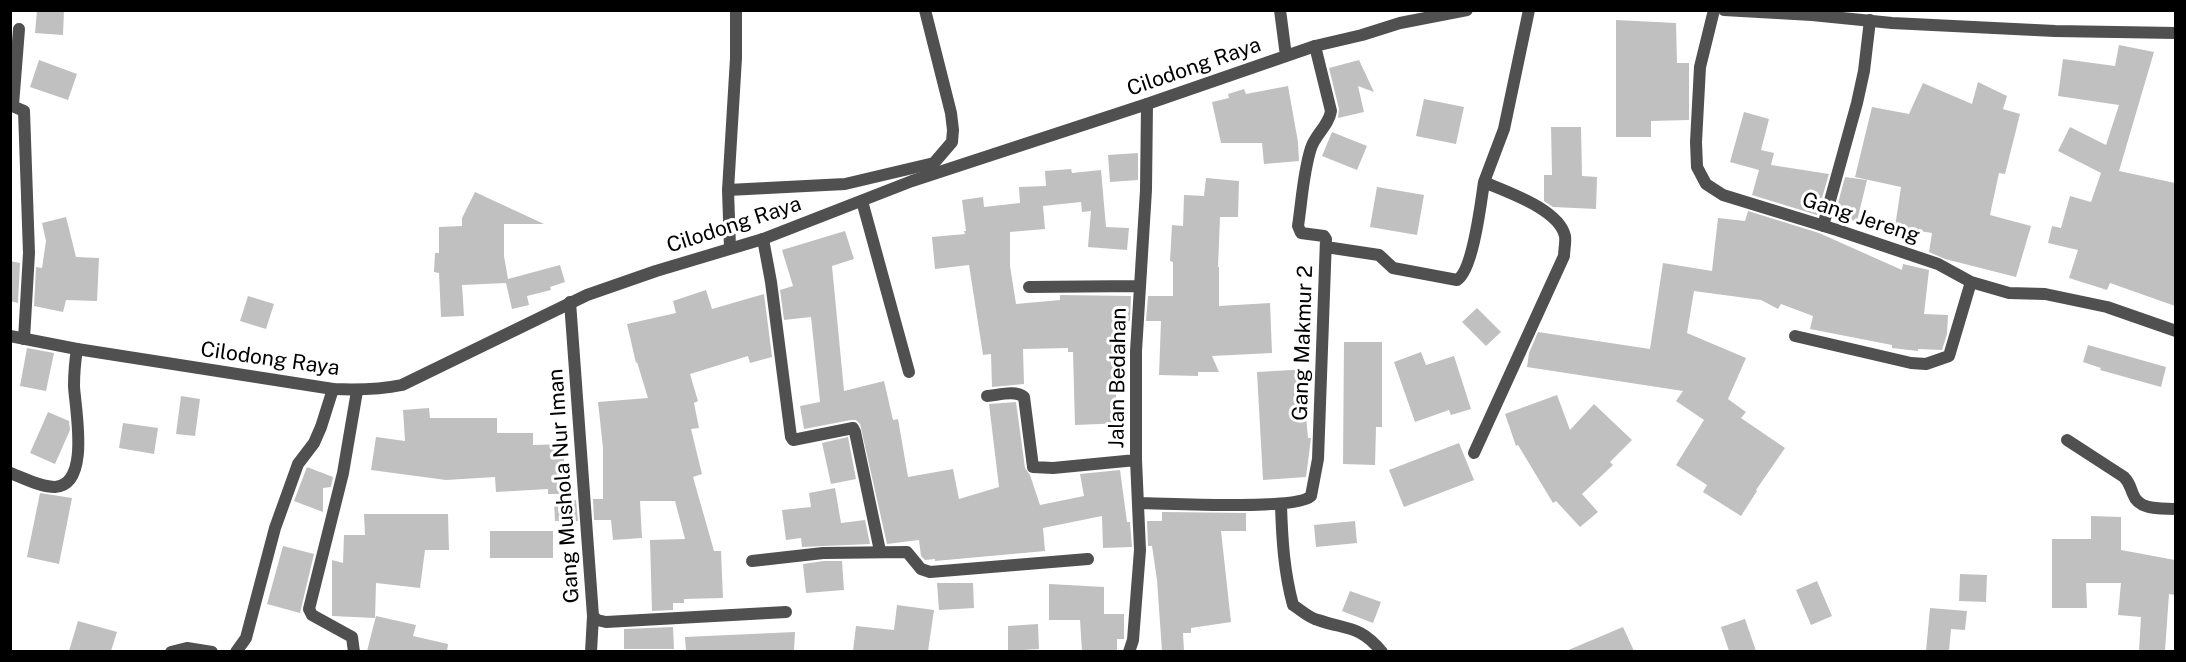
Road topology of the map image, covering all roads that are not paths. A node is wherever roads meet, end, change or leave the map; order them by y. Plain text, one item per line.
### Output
1 (736, 10) edge
2 (925, 10) edge
3 (1280, 10) edge
4 (1528, 10) edge
5 (1714, 10) edge
6 (1724, 10) edge
7 (1458, 11) edge
8 (1735, 11) edge
9 (1812, 13) edge
10 (1870, 20) junction
11 (19, 29) dead end
12 (2175, 33) edge
13 (1315, 46) junction
14 (1286, 56) junction
15 (1147, 104) junction
16 (12, 105) edge
17 (1484, 182) junction
18 (728, 190) junction
19 (862, 201) junction
20 (1823, 226) junction
21 (763, 239) junction
22 (730, 248) junction
23 (1326, 248) junction
24 (1971, 282) junction
25 (1139, 286) junction
26 (1029, 287) dead end
27 (570, 302) junction
28 (2175, 331) edge
29 (10, 336) edge
30 (1795, 336) dead end
31 (24, 339) junction
32 (77, 349) junction
33 (909, 372) dead end
34 (333, 389) junction
35 (357, 391) junction
36 (987, 396) dead end
37 (2067, 440) dead end
38 (1473, 453) dead end
39 (1136, 460) junction
40 (10, 473) edge
41 (1138, 503) junction
42 (1281, 505) junction
43 (2175, 509) edge
44 (880, 551) junction
45 (1088, 559) dead end
46 (752, 561) dead end
47 (786, 612) dead end
48 (593, 616) junction
49 (171, 651) edge
50 (212, 651) edge
51 (236, 651) edge
52 (354, 651) edge
53 (591, 651) edge
54 (1129, 651) edge
55 (1382, 651) edge

1 - 18 street
2 - 18 street
3 - 14 street
4 - 17 street
5 - 20 street, Gang Jereng
6 - 8 street
7 - 13 street, Cilodong Raya
8 - 9 street
9 - 10 street
10 - 12 street
10 - 20 street
11 - 16 street
13 - 14 street, Cilodong Raya
13 - 23 street, Gang Makmur 2
14 - 15 street, Cilodong Raya
15 - 19 street, Cilodong Raya
15 - 25 street, Jalan Bedahan
16 - 31 street
17 - 23 street
17 - 38 street
18 - 22 street
19 - 21 street, Cilodong Raya
19 - 33 street
20 - 24 street, Gang Jereng
21 - 22 street, Cilodong Raya
21 - 44 street
22 - 27 street, Cilodong Raya
23 - 42 street, Gang Makmur 2
24 - 28 street, Gang Jereng
24 - 30 street
25 - 26 street
25 - 39 street, Jalan Bedahan
27 - 35 street, Cilodong Raya
27 - 48 street, Gang Mushola Nur Iman
29 - 31 street, Cilodong Raya
31 - 32 street, Cilodong Raya
32 - 34 street, Cilodong Raya
32 - 40 street
34 - 35 street, Cilodong Raya
34 - 51 street
35 - 52 street
36 - 39 street
37 - 43 street
39 - 41 street, Jalan Bedahan
41 - 42 street, Gang Makmur 2
41 - 54 street, Jalan Bedahan
42 - 55 street
44 - 45 street
44 - 46 street
47 - 48 street, Gang Mushola Nur Iman
48 - 53 street
49 - 50 street

